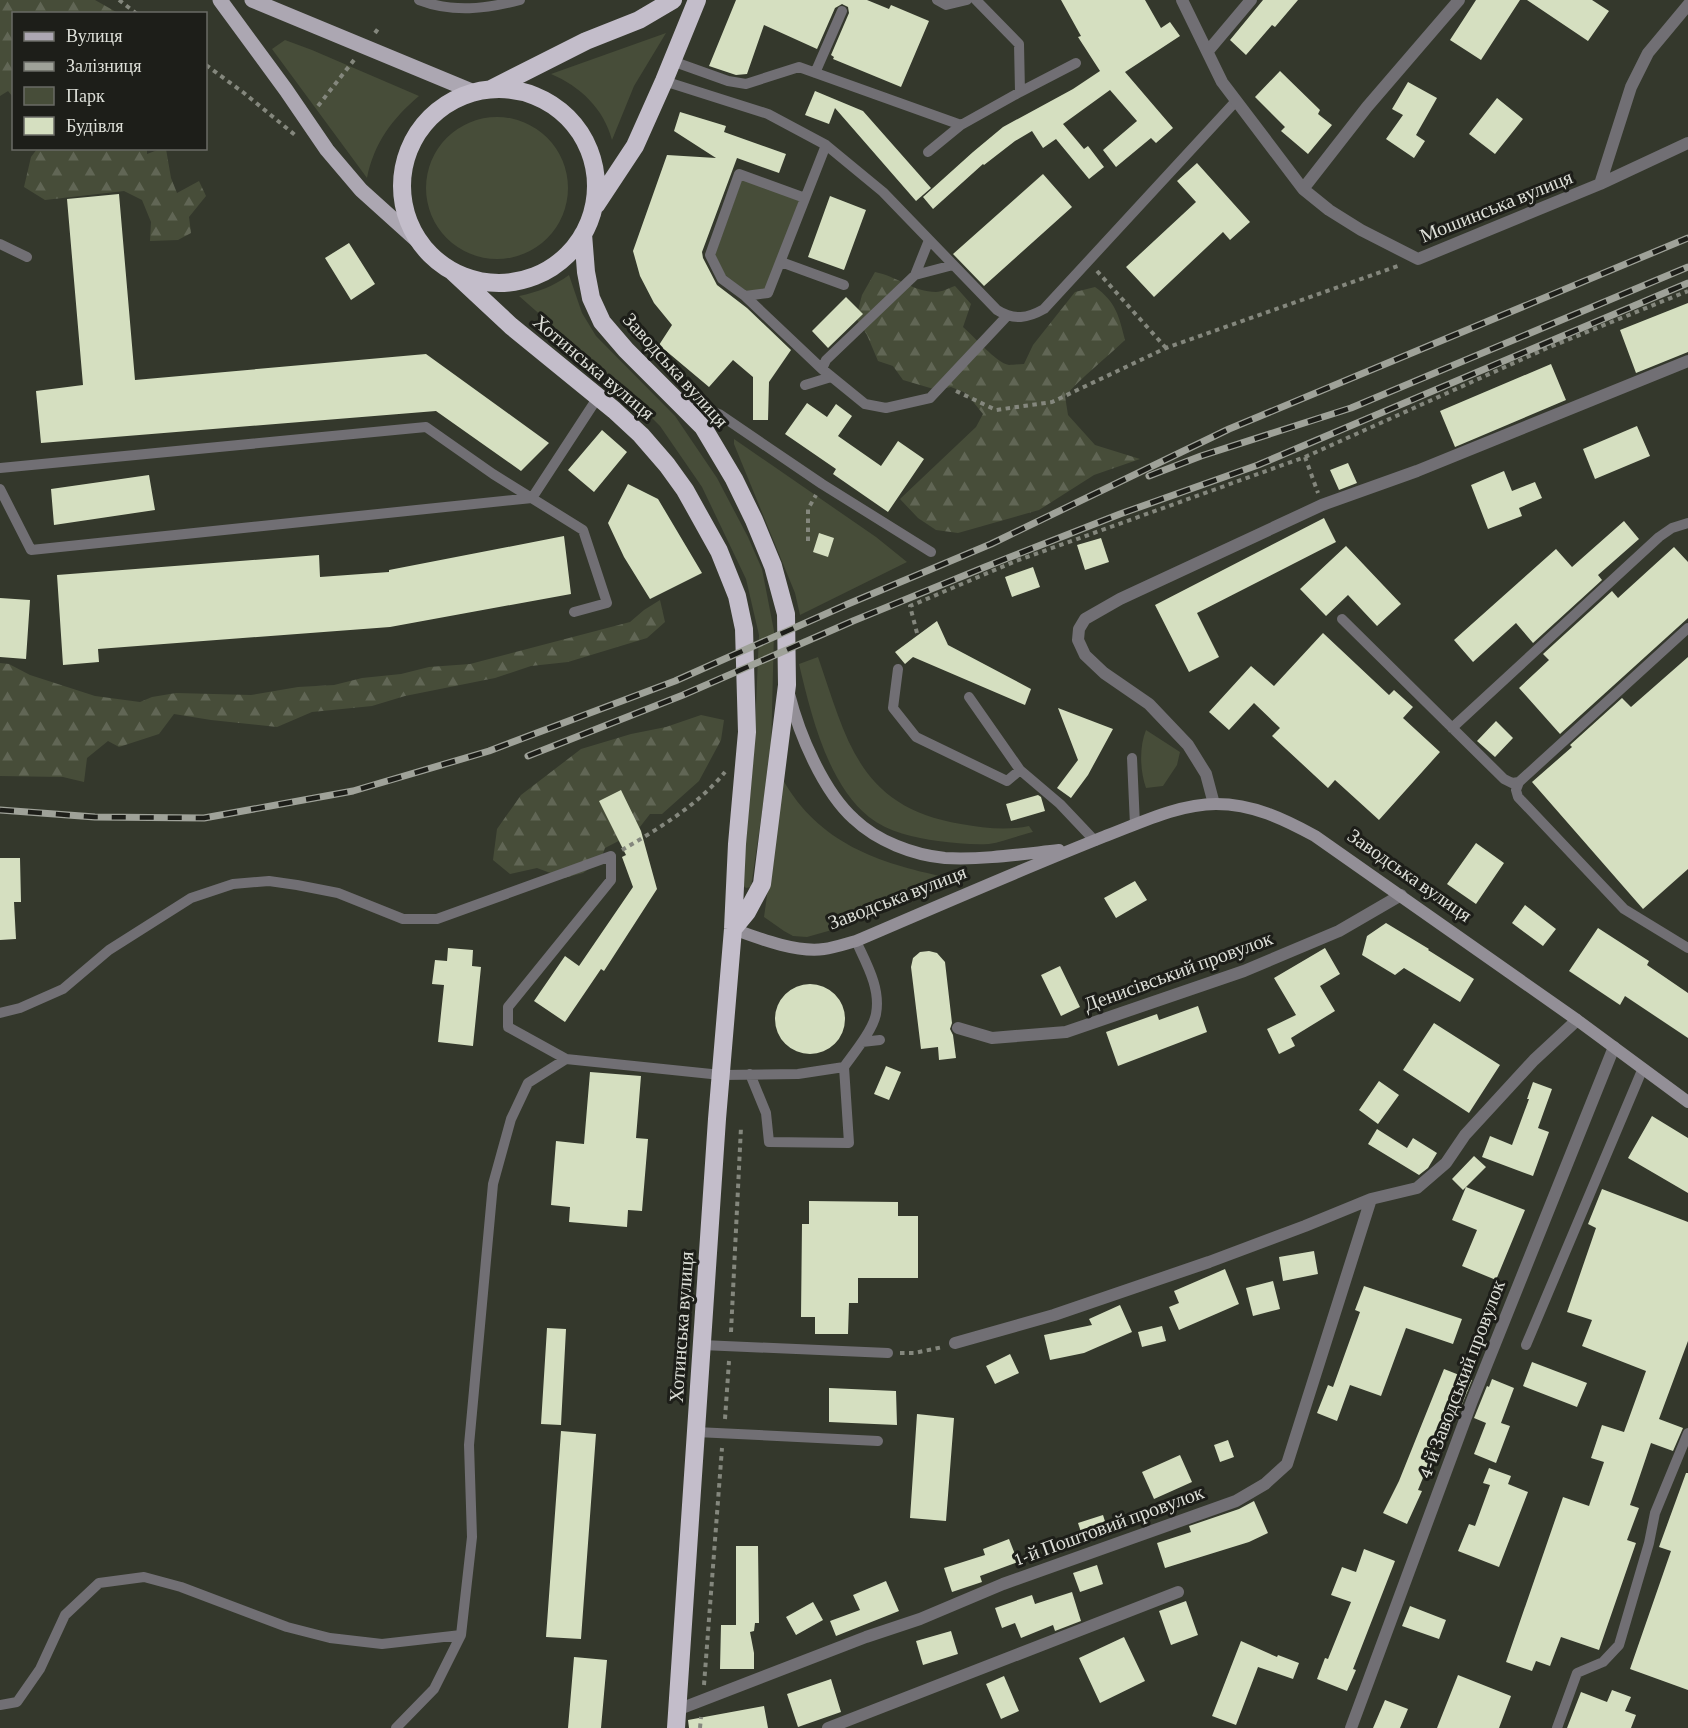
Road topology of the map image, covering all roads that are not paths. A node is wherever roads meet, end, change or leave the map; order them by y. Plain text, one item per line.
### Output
1 (220, 0) edge
2 (252, 0) edge
3 (419, 0) edge
4 (520, 0) edge
5 (673, 0) edge
6 (697, 0) edge
7 (938, 0) edge
8 (967, 0) edge
9 (976, 0) edge
10 (1182, 0) edge
11 (1251, 0) edge
12 (1459, 0) edge
13 (1688, 5) edge
14 (842, 11) dead end
15 (1208, 51) junction
16 (672, 61) junction
17 (1076, 63) dead end
18 (815, 73) junction
19 (664, 81) junction
20 (482, 91) junction
21 (1020, 92) junction
22 (1236, 101) junction
23 (961, 125) junction
24 (1688, 143) edge
25 (826, 145) junction
26 (928, 152) dead end
27 (1600, 184) junction
28 (1303, 189) junction
29 (805, 198) junction
30 (593, 209) junction
31 (583, 234) junction
32 (928, 240) junction
33 (0, 244) edge
34 (422, 245) junction
35 (27, 257) dead end
36 (781, 262) junction
37 (953, 265) junction
38 (452, 271) junction
39 (915, 275) junction
40 (844, 285) dead end
41 (744, 296) junction
42 (1007, 316) junction
43 (1688, 361) edge
44 (822, 369) junction
45 (831, 377) junction
46 (806, 385) dead end
47 (671, 393) junction
48 (598, 397) junction
49 (0, 468) edge
50 (0, 489) edge
51 (532, 498) junction
52 (1688, 523) edge
53 (932, 552) dead end
54 (574, 612) dead end
55 (1342, 619) dead end
56 (1688, 628) edge
57 (898, 669) dead end
58 (787, 686) junction
59 (969, 697) dead end
60 (1452, 728) junction
61 (1132, 758) dead end
62 (1020, 770) junction
63 (1519, 782) junction
64 (1214, 804) junction
65 (1135, 825) junction
66 (1095, 841) junction
67 (1072, 849) junction
68 (1401, 896) junction
69 (733, 928) junction
70 (856, 941) junction
71 (1688, 948) edge
72 (0, 1013) edge
73 (1577, 1020) junction
74 (958, 1028) dead end
75 (880, 1040) dead end
76 (862, 1042) junction
77 (1614, 1047) junction
78 (566, 1059) junction
79 (844, 1067) junction
80 (1643, 1068) junction
81 (750, 1074) junction
82 (721, 1075) junction
83 (1688, 1102) edge
84 (1371, 1198) junction
85 (956, 1343) road end
86 (702, 1345) junction
87 (1526, 1346) dead end
88 (888, 1353) road end
89 (696, 1432) junction
90 (1688, 1433) edge
91 (879, 1441) dead end
92 (1178, 1592) dead end
93 (461, 1635) junction
94 (0, 1706) edge
95 (677, 1719) edge
96 (396, 1728) edge
97 (828, 1728) edge
98 (1351, 1728) edge
99 (1557, 1728) edge

1 - 34 main road
2 - 20 main road
3 - 4 lane
5 - 20 highway
6 - 16 highway
7 - 8 lane
9 - 21 lane
10 - 15 street, Мошинська вулиця
11 - 15 street
12 - 28 street
13 - 27 street
14 - 18 lane
15 - 22 street, Мошинська вулиця
16 - 18 lane
16 - 19 highway
17 - 21 lane
18 - 23 lane
19 - 25 lane
19 - 30 highway
20 - 30 highway
20 - 34 highway
21 - 23 lane
22 - 28 street, Мошинська вулиця
22 - 42 lane
23 - 26 lane
24 - 27 street, Мошинська вулиця
25 - 29 lane
25 - 32 lane
27 - 28 street, Мошинська вулиця
29 - 36 lane
29 - 41 lane
30 - 31 highway
31 - 38 highway
31 - 47 highway, Заводська вулиця
32 - 37 lane
32 - 39 lane
33 - 35 lane
34 - 38 highway
36 - 40 lane
36 - 41 lane
37 - 39 lane
37 - 42 lane
38 - 48 highway, Хотинська вулиця
39 - 44 lane
41 - 44 lane
42 - 45 lane
43 - 64 street
44 - 45 lane
45 - 46 lane
47 - 53 lane
47 - 58 highway, Заводська вулиця
48 - 51 lane
48 - 69 highway, Хотинська вулиця
49 - 51 lane
50 - 51 lane
51 - 54 lane
52 - 60 lane
55 - 60 lane
56 - 63 lane
57 - 62 lane
58 - 67 main road, Заводська вулиця
58 - 69 highway
59 - 62 lane
60 - 63 lane
61 - 65 lane
62 - 66 lane
63 - 71 lane
64 - 65 main road, Заводська вулиця
64 - 68 main road, Заводська вулиця
65 - 66 main road, Заводська вулиця
66 - 67 main road, Заводська вулиця
67 - 70 main road, Заводська вулиця
68 - 73 main road, Заводська вулиця
68 - 74 street, Денисівський провулок
69 - 70 main road, Заводська вулиця
69 - 82 highway, Хотинська вулиця
70 - 76 lane
72 - 78 lane
73 - 77 main road, Заводська вулиця
73 - 84 street
75 - 76 lane
76 - 79 lane
77 - 80 main road, Заводська вулиця
77 - 98 street, 4-й Заводський провулок
78 - 82 lane
78 - 93 lane
79 - 81 lane
79 - 81 lane
80 - 83 main road, Заводська вулиця
80 - 87 lane
81 - 82 lane
82 - 86 highway, Хотинська вулиця
84 - 85 street
84 - 95 street, 1-й Поштовий провулок
86 - 88 lane
86 - 89 highway, Хотинська вулиця
89 - 91 lane
89 - 95 highway, Хотинська вулиця
90 - 99 lane
92 - 97 street
93 - 94 lane
93 - 96 lane

